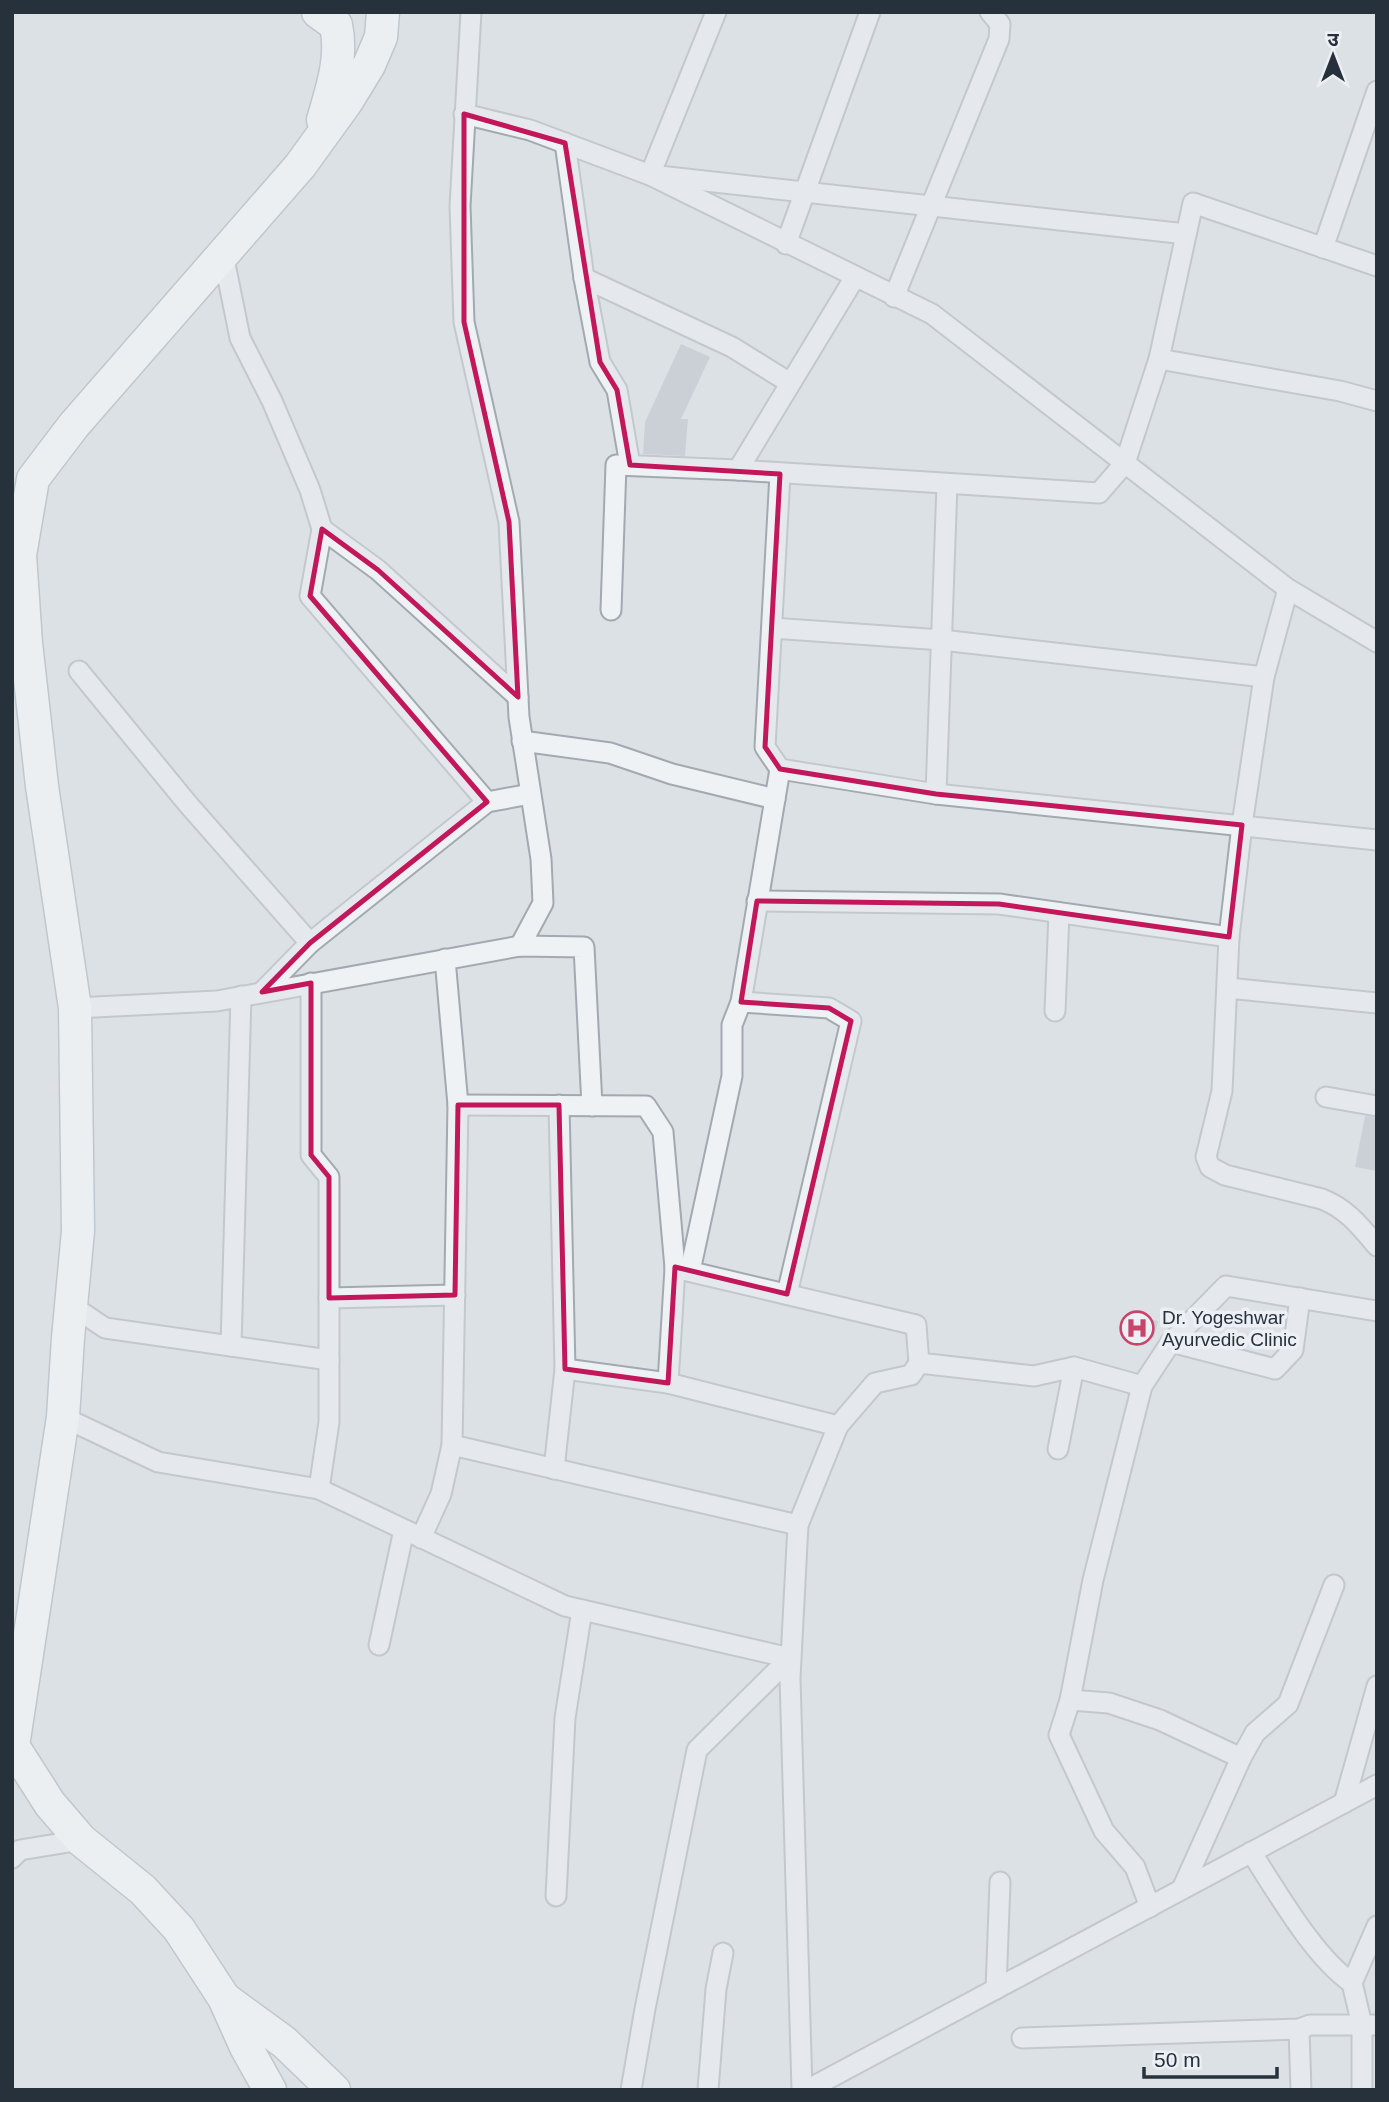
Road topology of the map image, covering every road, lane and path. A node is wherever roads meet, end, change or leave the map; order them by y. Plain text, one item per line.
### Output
1 (381, 12) edge
2 (471, 12) edge
3 (716, 12) edge
4 (870, 12) edge
5 (990, 12) edge
6 (333, 17) edge
7 (1377, 90) edge
8 (464, 114) junction
9 (317, 142) junction
10 (565, 143) junction
11 (650, 175) junction
12 (805, 192) junction
13 (932, 206) junction
14 (1186, 234) junction
15 (786, 244) junction
16 (1323, 248) junction
17 (223, 254) junction
18 (1377, 266) edge
19 (855, 277) junction
20 (584, 278) junction
21 (894, 297) junction
22 (1160, 359) junction
23 (790, 383) junction
24 (1377, 401) edge
25 (1125, 463) junction
26 (630, 466) junction
27 (738, 470) junction
28 (780, 474) junction
29 (947, 484) junction
30 (322, 529) junction
31 (1288, 589) junction
32 (611, 610) dead end
33 (772, 628) junction
34 (942, 640) junction
35 (1377, 642) edge
36 (79, 671) dead end
37 (1264, 677) junction
38 (518, 696) junction
39 (522, 741) junction
40 (780, 769) junction
41 (530, 793) junction
42 (936, 794) junction
43 (775, 799) junction
44 (487, 802) junction
45 (1242, 825) junction
46 (1377, 839) edge
47 (757, 901) junction
48 (1059, 913) junction
49 (1230, 937) junction
50 (310, 943) junction
51 (520, 946) junction
52 (445, 959) junction
53 (311, 983) junction
54 (1228, 988) junction
55 (262, 992) junction
56 (241, 996) junction
57 (741, 1002) junction
58 (1377, 1003) edge
59 (75, 1008) junction
60 (1055, 1011) dead end
61 (1326, 1097) dead end
62 (458, 1105) junction
63 (559, 1105) junction
64 (592, 1106) junction
65 (1377, 1106) edge
66 (1377, 1246) edge
67 (683, 1269) junction
68 (787, 1294) junction
69 (455, 1295) junction
70 (329, 1298) junction
71 (1300, 1298) junction
72 (71, 1305) junction
73 (1377, 1311) edge
74 (1171, 1342) junction
75 (231, 1346) junction
76 (329, 1360) junction
77 (919, 1363) junction
78 (1074, 1367) junction
79 (565, 1369) junction
80 (668, 1383) junction
81 (1142, 1386) junction
82 (63, 1417) junction
83 (838, 1426) junction
84 (452, 1445) junction
85 (1058, 1449) dead end
86 (554, 1469) junction
87 (319, 1489) junction
88 (798, 1525) junction
89 (412, 1534) junction
90 (1334, 1585) dead end
91 (582, 1610) junction
92 (379, 1645) dead end
93 (790, 1658) junction
94 (1377, 1686) edge
95 (1070, 1700) junction
96 (13, 1747) edge
97 (1241, 1758) junction
98 (1377, 1785) edge
99 (1344, 1803) junction
100 (81, 1840) junction
101 (1251, 1852) junction
102 (12, 1858) edge
103 (1000, 1882) dead end
104 (1182, 1889) junction
105 (556, 1896) dead end
106 (1150, 1907) junction
107 (1377, 1926) edge
108 (723, 1952) dead end
109 (1352, 1983) junction
110 (996, 1989) junction
111 (224, 1998) junction
112 (1369, 2025) edge
113 (1300, 2029) junction
114 (1022, 2038) dead end
115 (270, 2090) edge
116 (334, 2090) edge
117 (631, 2090) edge
118 (708, 2090) edge
119 (802, 2090) edge
120 (807, 2090) edge
121 (1301, 2090) edge
122 (1362, 2090) edge

1 - 6 main road
1 - 9 main road
2 - 8 street
3 - 11 street
4 - 12 street
5 - 13 street
6 - 9 main road
7 - 16 street
8 - 10 street
8 - 38 street
9 - 17 main road
10 - 11 street
10 - 20 street
11 - 12 street
11 - 15 street
12 - 13 street
12 - 15 street
13 - 14 street
13 - 21 street
14 - 16 street
14 - 22 street
15 - 19 street
16 - 18 street
17 - 30 street
17 - 59 main road
19 - 21 street
19 - 23 street
20 - 23 street
20 - 26 street
21 - 25 street
22 - 24 street
22 - 25 street
23 - 27 street
25 - 29 street
25 - 31 street
26 - 27 street
26 - 32 street
27 - 28 street
28 - 29 street
28 - 33 street
29 - 34 street
30 - 38 street
30 - 44 street
31 - 35 street
31 - 37 street
33 - 34 street
33 - 40 street
34 - 37 street
34 - 42 street
36 - 50 street
37 - 45 street
38 - 39 street
39 - 41 street
39 - 43 street
40 - 42 street
40 - 43 street
41 - 44 street
41 - 51 street
42 - 45 street
43 - 47 street
44 - 50 street
45 - 46 street
45 - 49 street
47 - 48 street
47 - 57 street
48 - 49 street
48 - 60 street
49 - 54 street
50 - 55 street
51 - 52 street
51 - 64 street
52 - 53 street
52 - 62 street
53 - 55 street
53 - 70 street
54 - 58 street
54 - 66 street
55 - 56 street
56 - 59 street
56 - 75 street
57 - 67 street
57 - 68 street
59 - 72 main road
61 - 65 street
62 - 63 street
62 - 69 street
63 - 64 street
63 - 79 street
64 - 67 street
67 - 68 street
67 - 80 street
68 - 77 street
69 - 70 street
69 - 84 street
70 - 76 street
71 - 73 street
71 - 74 street
71 - 74 street
72 - 75 street
72 - 82 main road
74 - 81 street
75 - 76 street
76 - 87 street
77 - 78 street
77 - 83 street
78 - 81 street
78 - 85 street
79 - 80 street
79 - 86 street
80 - 83 street
81 - 95 street
82 - 87 street
82 - 96 main road
83 - 88 street
84 - 86 street
84 - 89 street
86 - 88 street
87 - 89 street
88 - 93 street
89 - 91 street
89 - 92 street
90 - 97 street
91 - 93 street
91 - 105 street
93 - 117 street
93 - 119 street
94 - 99 street
95 - 97 street
95 - 106 street
96 - 100 main road
97 - 104 street
98 - 99 street
99 - 101 street
100 - 102 street
100 - 111 main road
101 - 104 street
101 - 109 street
103 - 110 street
104 - 106 street
106 - 110 street
107 - 109 street
108 - 118 street
109 - 112 street
110 - 120 street
111 - 115 main road
111 - 116 main road
112 - 113 street
112 - 122 street
113 - 114 street
113 - 121 street

